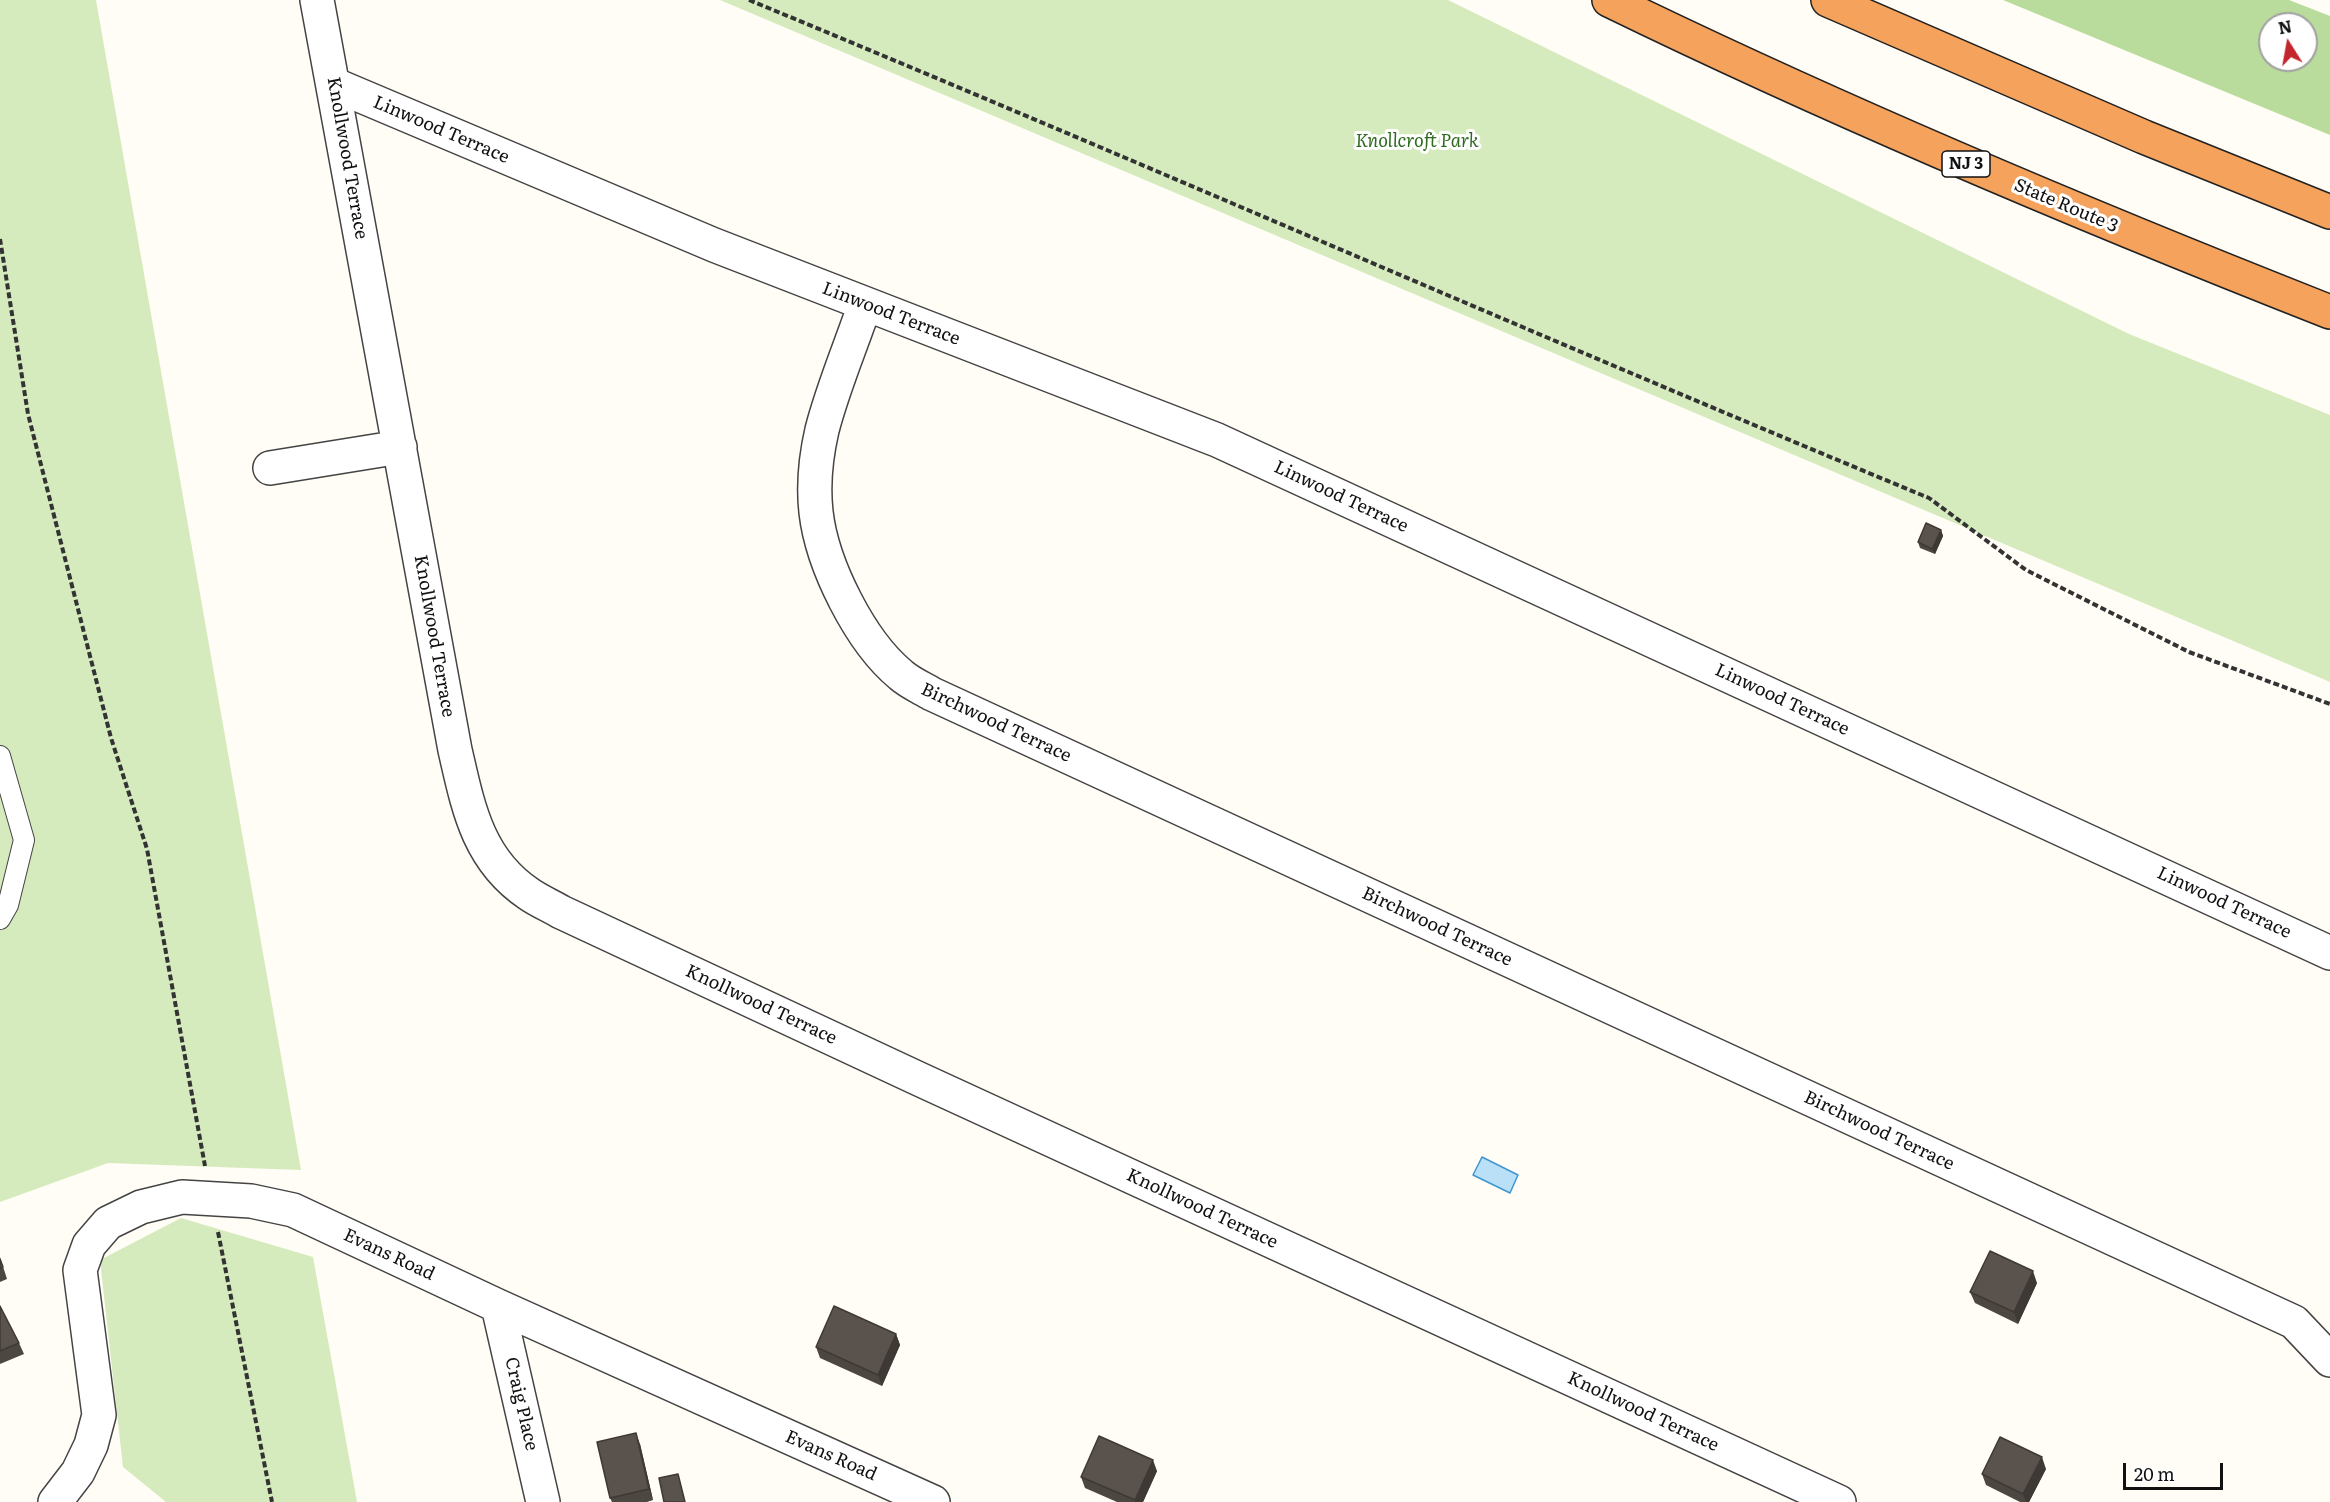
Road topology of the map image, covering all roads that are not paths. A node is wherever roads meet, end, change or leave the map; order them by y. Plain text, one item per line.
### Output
1 (317, 0) edge
2 (1609, 0) edge
3 (1828, 0) edge
4 (333, 84) junction
5 (2033, 90) junction
6 (2330, 188) edge
7 (2330, 212) edge
8 (866, 304) junction
9 (2330, 312) edge
10 (400, 447) junction
11 (270, 468) dead end
12 (0, 756) edge
13 (0, 919) edge
14 (2330, 952) edge
15 (498, 1306) junction
16 (2330, 1360) edge
17 (55, 1502) edge
18 (543, 1502) edge
19 (933, 1502) edge
20 (1839, 1502) edge

1 - 4 street, Knollwood Terrace
2 - 9 highway, State Route 3 / NJ 3
3 - 5 highway
4 - 8 street, Linwood Terrace
4 - 10 street, Knollwood Terrace
5 - 6 highway
5 - 7 highway
8 - 14 street, Linwood Terrace
8 - 16 street, Birchwood Terrace
10 - 11 street
10 - 20 street, Knollwood Terrace
12 - 13 lane
15 - 17 street, Evans Road
15 - 18 street, Craig Place
15 - 19 street, Evans Road

